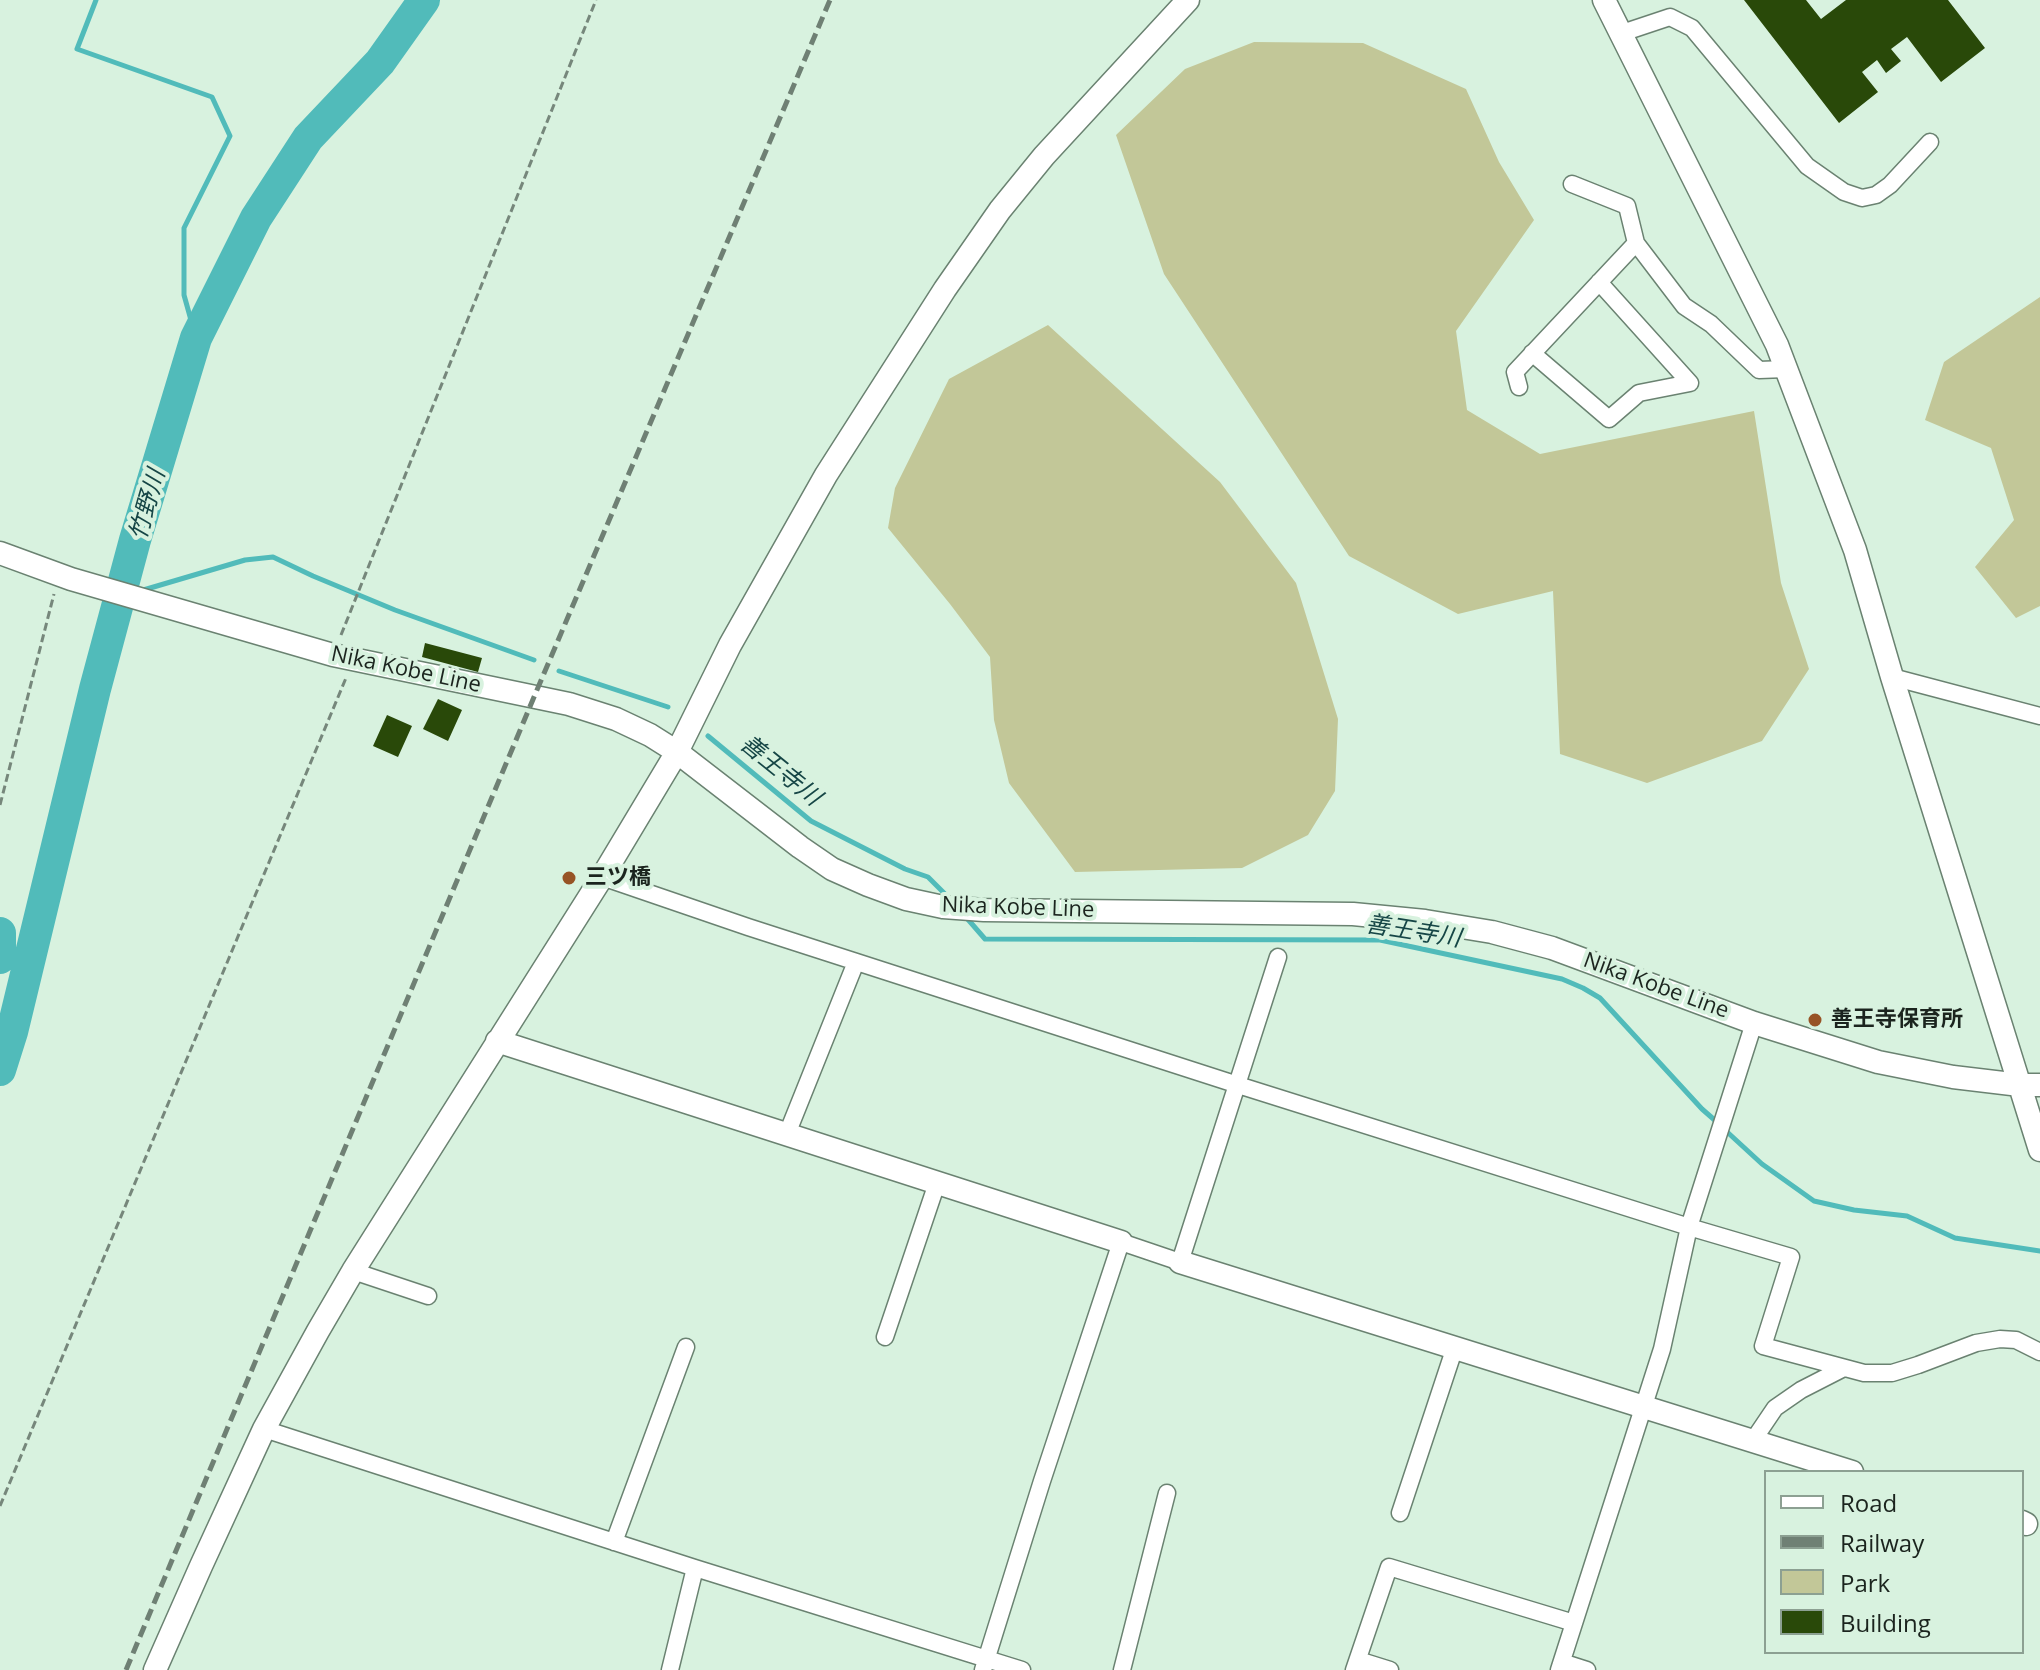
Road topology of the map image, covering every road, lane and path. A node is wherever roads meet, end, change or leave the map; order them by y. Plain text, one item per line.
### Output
1 (596, 0) edge
2 (1188, 0) edge
3 (1604, 0) edge
4 (1622, 33) junction
5 (1930, 142) dead end
6 (1572, 184) dead end
7 (1636, 243) junction
8 (1599, 282) junction
9 (1532, 353) junction
10 (1786, 369) junction
11 (1519, 387) dead end
12 (0, 553) edge
13 (65, 577) junction
14 (343, 658) junction
15 (1892, 677) junction
16 (2040, 716) edge
17 (677, 752) junction
18 (0, 805) edge
19 (602, 877) junction
20 (1278, 957) dead end
21 (856, 962) junction
22 (1754, 1023) junction
23 (497, 1041) junction
24 (1238, 1085) junction
25 (2030, 1085) edge
26 (787, 1134) junction
27 (2040, 1150) edge
28 (937, 1183) junction
29 (1689, 1227) junction
30 (1121, 1242) junction
31 (1180, 1262) junction
32 (353, 1271) junction
33 (428, 1296) dead end
34 (885, 1337) dead end
35 (686, 1347) dead end
36 (1455, 1347) junction
37 (2040, 1352) edge
38 (1842, 1369) junction
39 (1644, 1407) junction
40 (264, 1429) junction
41 (1752, 1442) junction
42 (1845, 1470) edge
43 (1167, 1493) dead end
44 (0, 1506) edge
45 (1400, 1513) dead end
46 (614, 1542) junction
47 (695, 1568) junction
48 (1574, 1623) junction
49 (985, 1664) edge
50 (1356, 1665) edge
51 (1560, 1666) edge
52 (155, 1670) edge
53 (670, 1670) edge
54 (1022, 1670) edge
55 (1122, 1670) edge
56 (1390, 1670) edge
57 (1587, 1670) edge

1 - 14 path
2 - 17 street
3 - 4 street
4 - 5 street
4 - 10 street
6 - 7 street
7 - 8 street
7 - 10 street
8 - 9 street
8 - 9 street
9 - 11 street
10 - 15 street
12 - 13 street, Nika Kobe Line
13 - 14 street, Nika Kobe Line
13 - 18 path
14 - 17 street, Nika Kobe Line
14 - 44 path
15 - 16 street
15 - 25 street
17 - 19 street
17 - 22 street, Nika Kobe Line
19 - 21 street
19 - 23 street
20 - 24 street
21 - 24 street
21 - 26 street
22 - 25 street, Nika Kobe Line
22 - 29 street
23 - 26 street
23 - 32 street
24 - 29 street
24 - 31 street
25 - 27 street
26 - 28 street
28 - 30 street
28 - 34 street
29 - 38 street
29 - 39 street
30 - 31 street
30 - 49 street
31 - 36 street
32 - 33 street
32 - 40 street
35 - 46 street
36 - 39 street
36 - 45 street
37 - 38 street
38 - 41 street
39 - 41 street
39 - 48 street
40 - 46 street
40 - 52 street
41 - 42 street
43 - 55 street
46 - 47 street
47 - 49 street
47 - 53 street
48 - 50 street
48 - 51 street
49 - 54 street
50 - 56 street
51 - 57 street

